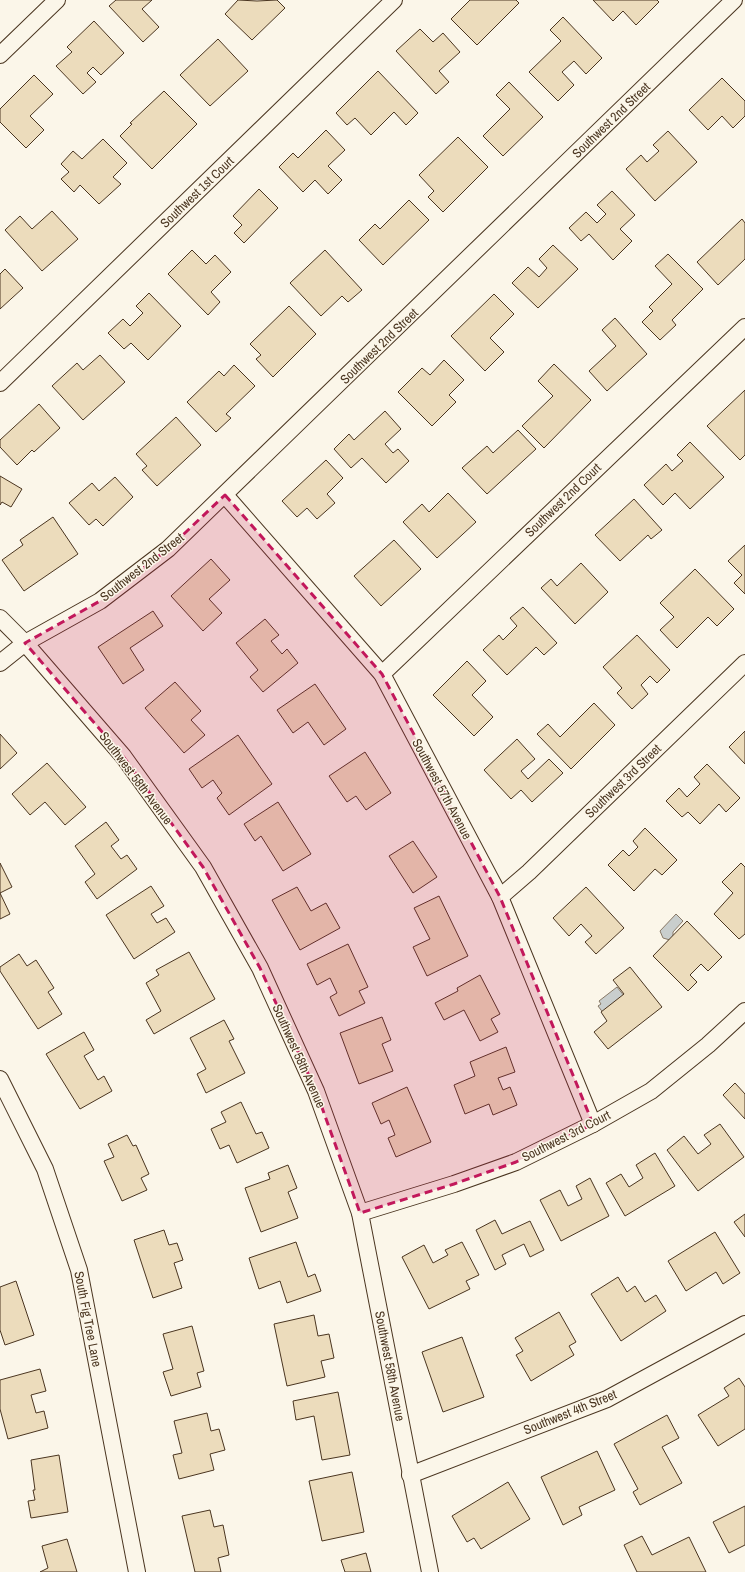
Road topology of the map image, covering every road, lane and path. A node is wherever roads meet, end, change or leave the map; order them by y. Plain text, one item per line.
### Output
1 (57, 0) edge
2 (394, 0) edge
3 (734, 0) edge
4 (0, 56) edge
5 (745, 327) edge
6 (0, 383) edge
7 (225, 495) junction
8 (0, 618) edge
9 (25, 643) junction
10 (0, 662) edge
11 (745, 663) edge
12 (382, 674) junction
13 (500, 897) junction
14 (745, 1010) edge
15 (0, 1079) edge
16 (593, 1124) junction
17 (360, 1212) junction
18 (745, 1324) edge
19 (410, 1475) junction
20 (137, 1572) edge
21 (430, 1572) edge

1 - 4 street
2 - 6 street, Southwest 1st Court
3 - 7 street, Southwest 2nd Street
5 - 12 street, Southwest 2nd Court
7 - 9 street, Southwest 2nd Street
7 - 12 street, Southwest 57th Avenue
8 - 9 street, Southwest 58th Avenue
9 - 10 street, Southwest 2nd Street
9 - 17 street, Southwest 58th Avenue
11 - 13 street, Southwest 3rd Street
12 - 13 street, Southwest 57th Avenue
13 - 16 street, Southwest 57th Avenue
14 - 16 street, Southwest 3rd Court
15 - 20 street, South Fig Tree Lane
16 - 17 street, Southwest 3rd Court
17 - 19 street, Southwest 58th Avenue
18 - 19 street, Southwest 4th Street
19 - 21 street, Southwest 58th Avenue

